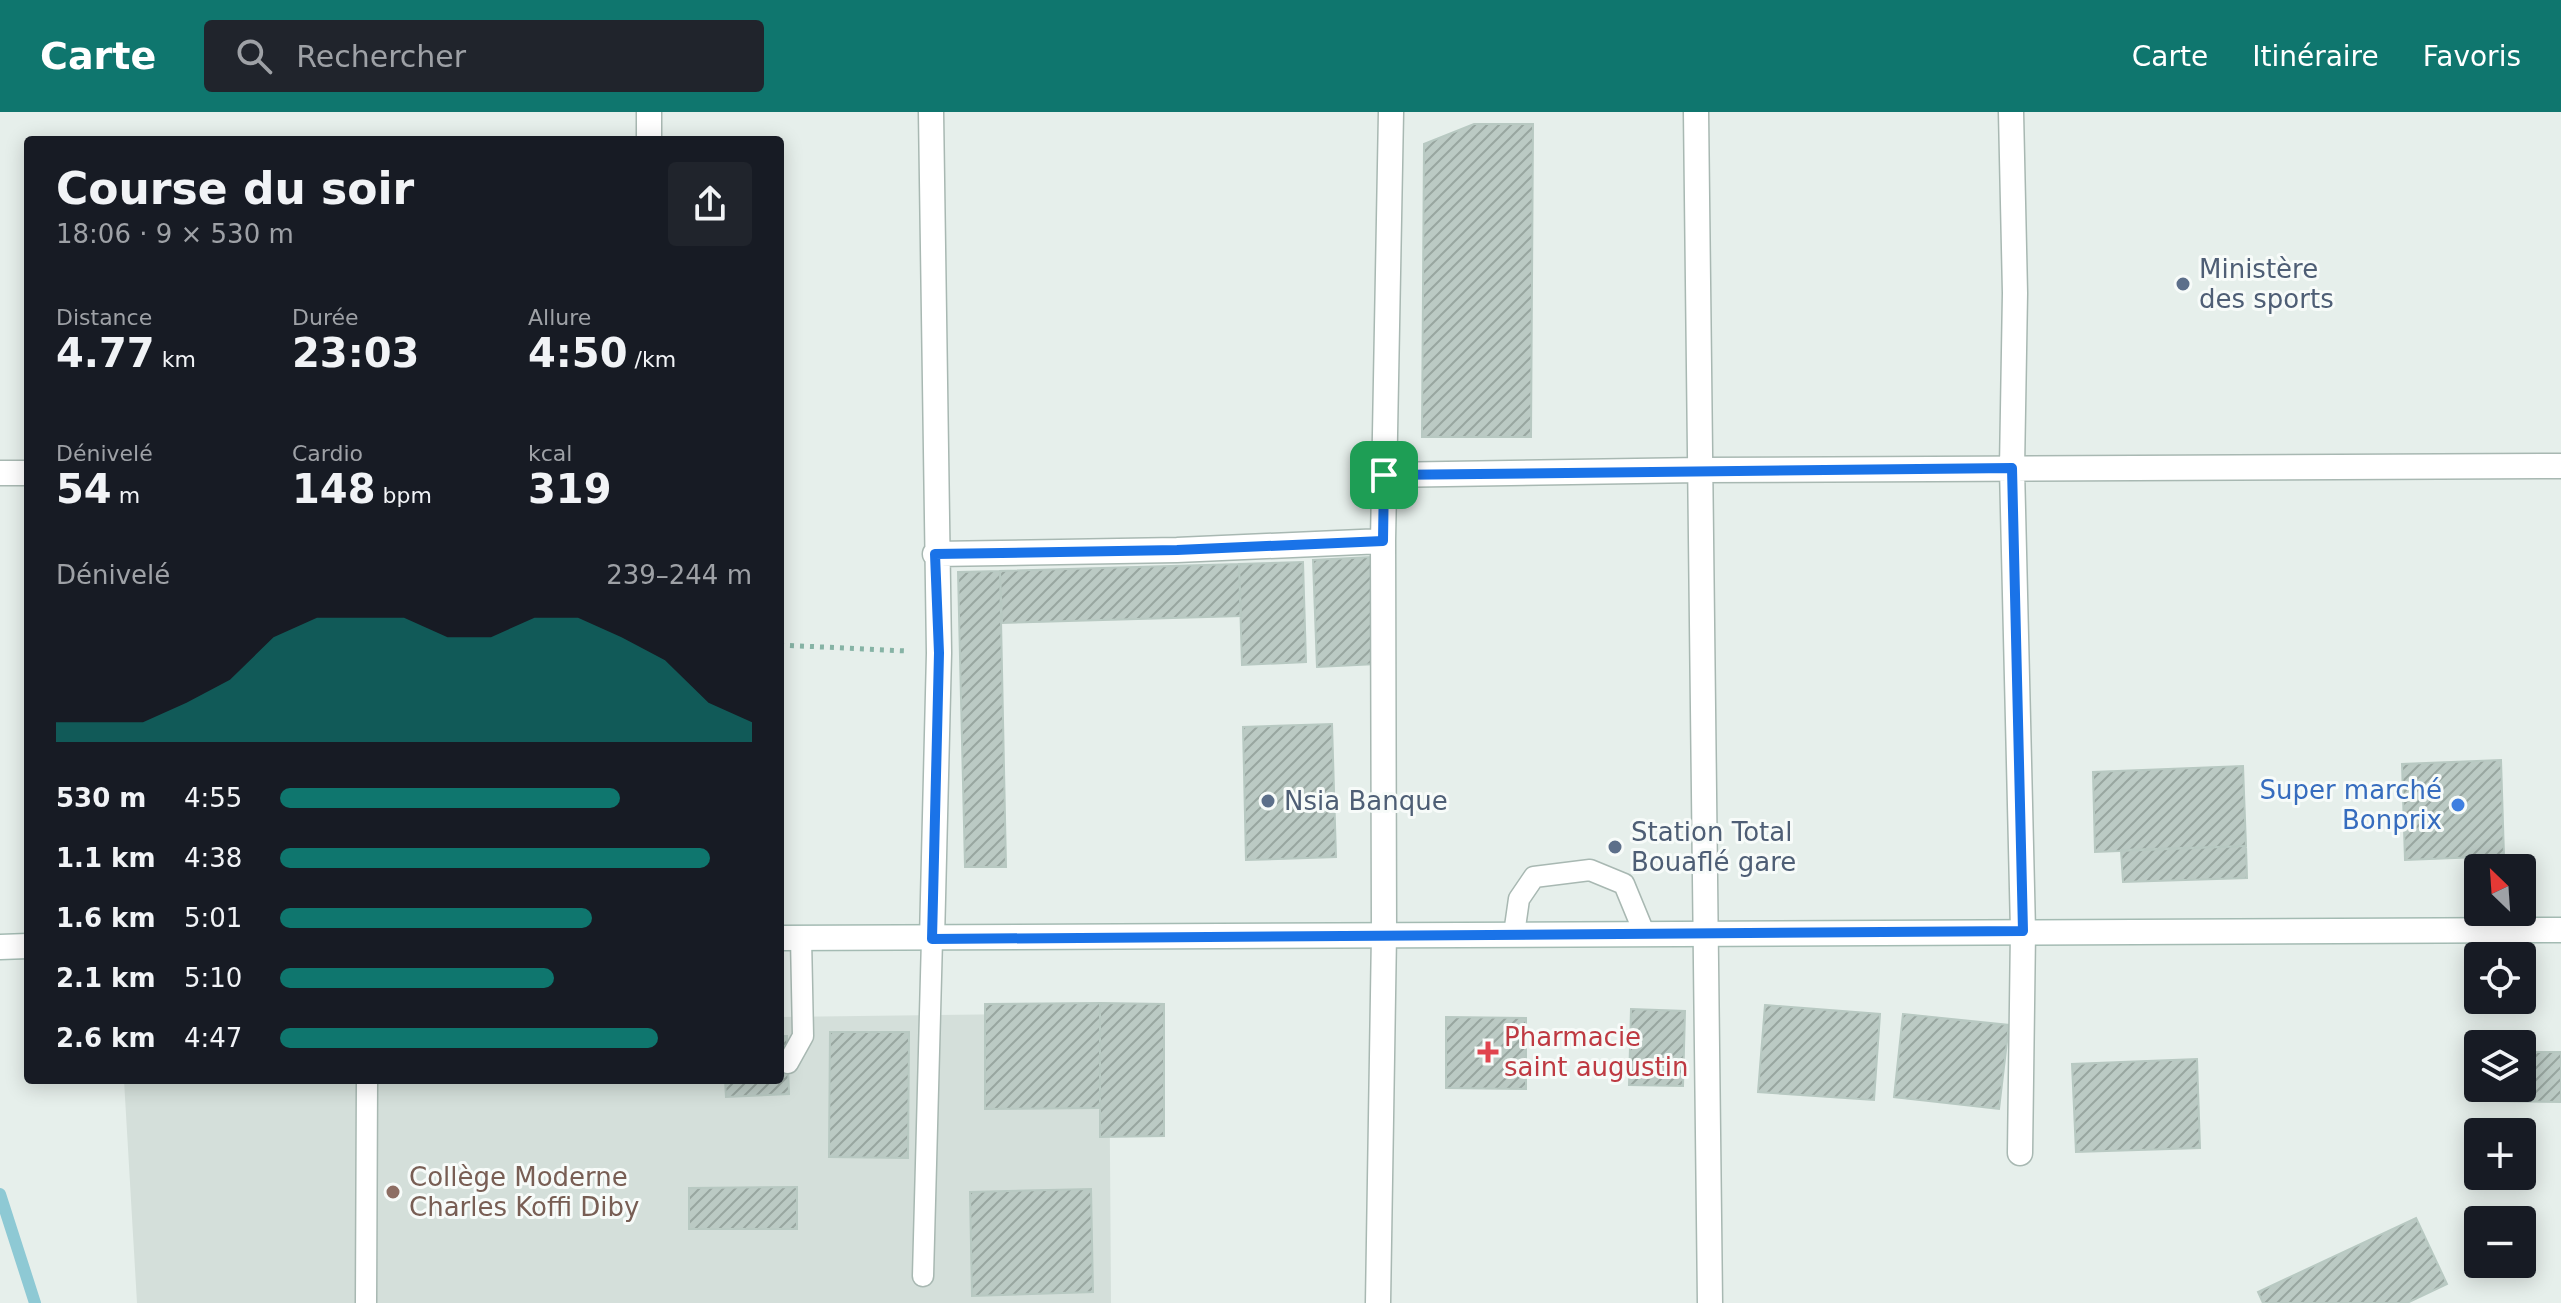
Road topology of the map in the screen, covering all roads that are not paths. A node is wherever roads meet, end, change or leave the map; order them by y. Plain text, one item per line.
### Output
1 (649, 112) edge
2 (931, 112) edge
3 (1391, 112) edge
4 (1696, 112) edge
5 (2011, 112) edge
6 (649, 136) edge
7 (2561, 466) edge
8 (2012, 468) junction
9 (1700, 470) junction
10 (0, 473) edge
11 (24, 473) edge
12 (1384, 475) junction
13 (1383, 541) junction
14 (935, 554) junction
15 (2561, 930) edge
16 (2023, 931) junction
17 (1384, 934) junction
18 (1514, 934) junction
19 (1645, 935) junction
20 (1706, 935) junction
21 (790, 938) edge
22 (932, 939) junction
23 (24, 946) edge
24 (0, 947) edge
25 (788, 1063) dead end
26 (367, 1084) edge
27 (2020, 1153) dead end
28 (923, 1276) dead end
29 (366, 1303) edge
30 (1378, 1303) edge
31 (1710, 1303) edge

1 - 6 street
2 - 14 street
3 - 12 street
4 - 9 street
5 - 8 street
7 - 8 street
8 - 9 street
8 - 16 street
9 - 12 street
9 - 20 street
10 - 11 street
12 - 13 street
13 - 14 street
13 - 17 street
14 - 22 street
15 - 16 street
16 - 20 street
16 - 27 street
17 - 18 street
17 - 22 street
17 - 30 street
18 - 19 street
18 - 19 lane
19 - 20 street
20 - 31 street
21 - 22 street
21 - 25 lane
22 - 28 lane
23 - 24 street
26 - 29 lane

